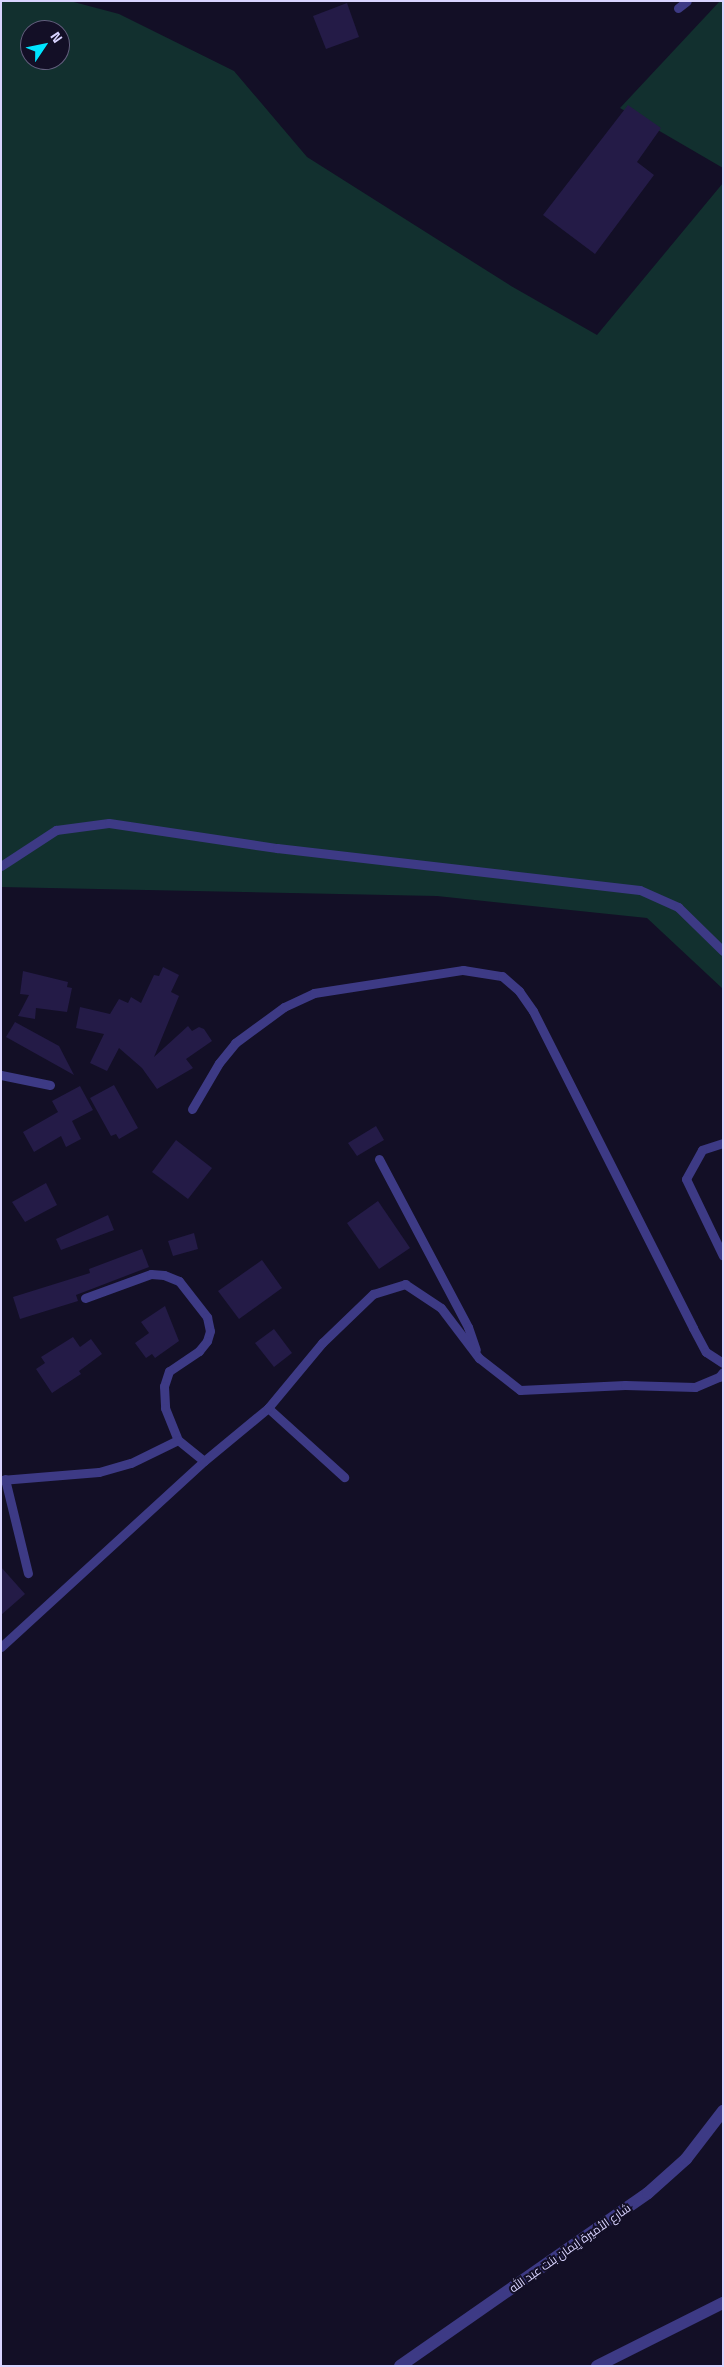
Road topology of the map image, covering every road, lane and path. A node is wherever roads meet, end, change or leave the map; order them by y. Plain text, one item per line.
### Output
1 (687, 1) edge
2 (678, 8) dead end
3 (1, 866) edge
4 (723, 951) edge
5 (1, 1075) edge
6 (50, 1085) dead end
7 (192, 1109) dead end
8 (723, 1143) edge
9 (379, 1159) dead end
10 (723, 1256) edge
11 (86, 1298) dead end
12 (479, 1358) junction
13 (723, 1363) edge
14 (723, 1372) edge
15 (268, 1408) junction
16 (178, 1440) junction
17 (204, 1461) junction
18 (344, 1477) dead end
19 (3, 1480) edge
20 (28, 1573) dead end
21 (1, 1647) edge
22 (723, 2111) edge
23 (723, 2303) edge
24 (400, 2366) edge
25 (597, 2366) edge

1 - 2 lane
3 - 4 lane
5 - 6 lane
7 - 13 lane
8 - 10 lane
9 - 12 lane
11 - 16 lane
12 - 14 lane
12 - 15 lane
15 - 17 lane
15 - 18 lane
16 - 17 lane
16 - 19 lane
17 - 21 lane
19 - 20 lane
22 - 24 street, شارع الأميرة إيمان بنت عبد الله
23 - 25 street

